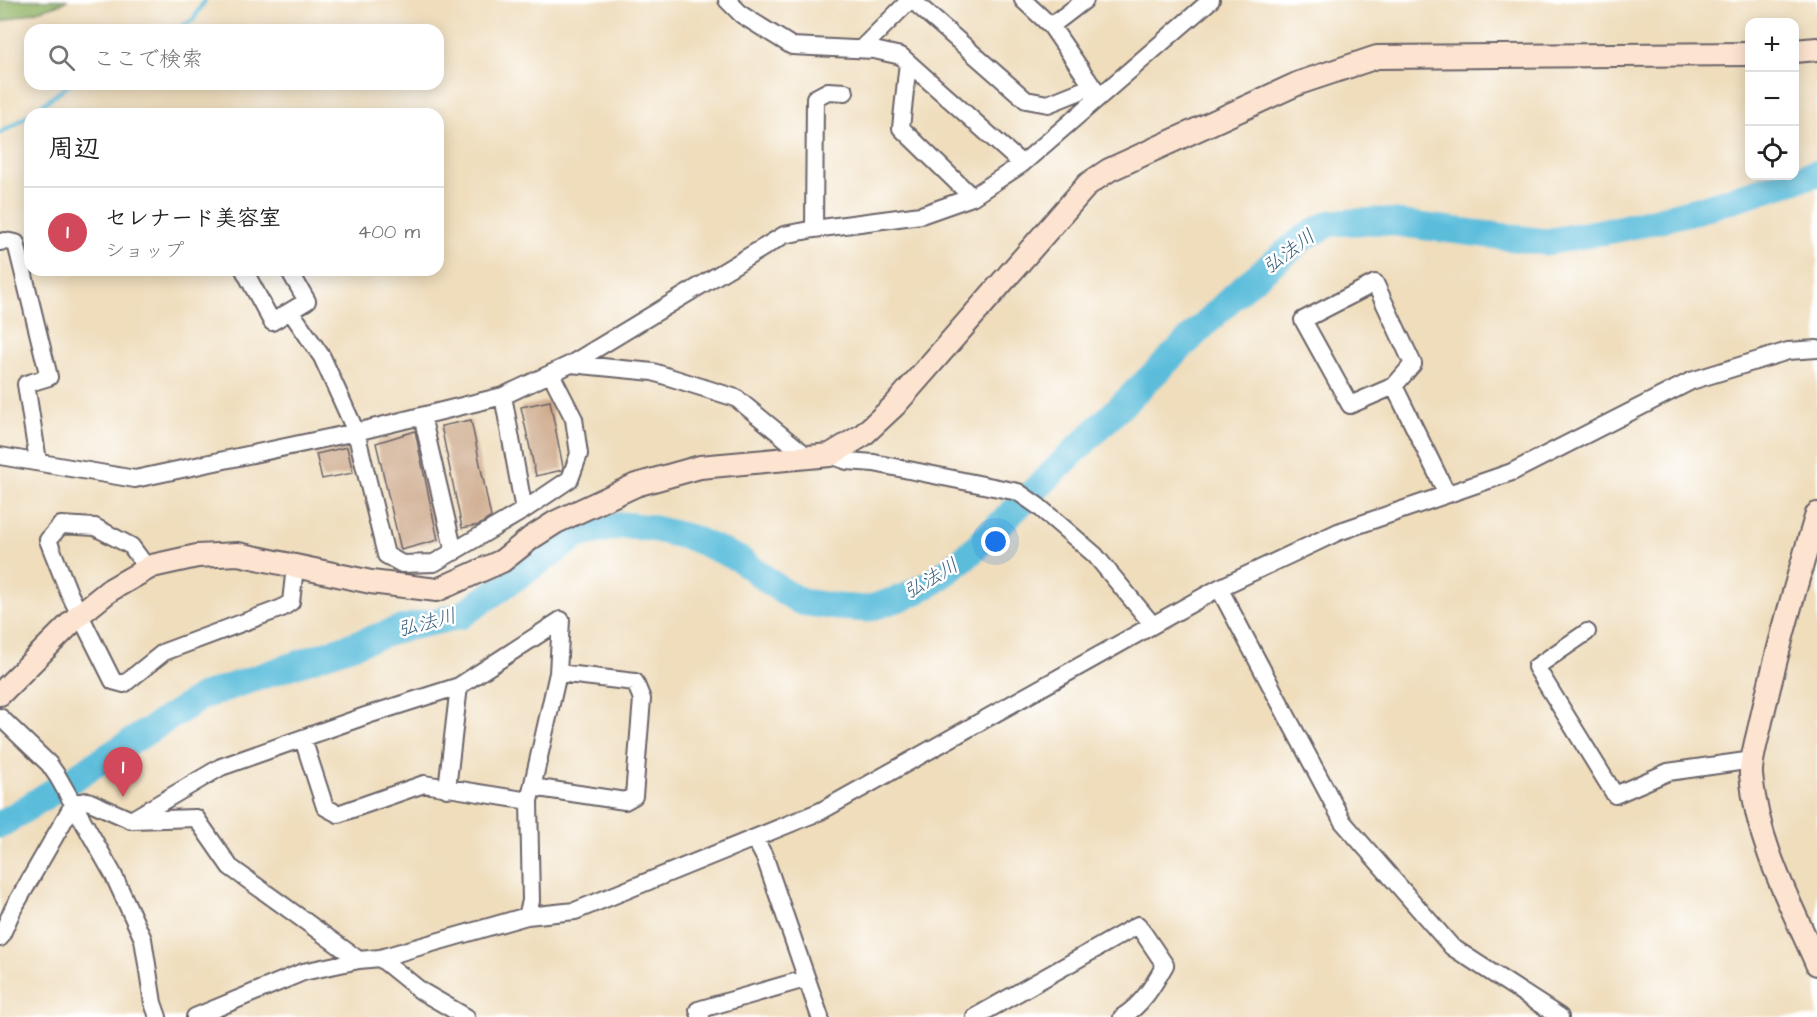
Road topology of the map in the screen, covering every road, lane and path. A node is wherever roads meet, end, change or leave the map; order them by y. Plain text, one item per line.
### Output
1 (728, 0) edge
2 (911, 0) edge
3 (1023, 0) edge
4 (1085, 0) edge
5 (1211, 0) edge
6 (1051, 26) junction
7 (861, 49) junction
8 (1817, 49) edge
9 (1799, 51) edge
10 (1745, 54) edge
11 (908, 62) junction
12 (1096, 91) junction
13 (845, 92) dead end
14 (1022, 164) junction
15 (972, 197) junction
16 (814, 229) junction
17 (0, 242) edge
18 (24, 275) edge
19 (24, 276) edge
20 (247, 276) edge
21 (292, 276) edge
22 (291, 312) junction
23 (1817, 349) edge
24 (571, 364) junction
25 (551, 374) junction
26 (1394, 386) junction
27 (502, 396) junction
28 (422, 416) junction
29 (356, 432) junction
30 (0, 456) edge
31 (819, 456) junction
32 (38, 462) junction
33 (1448, 495) junction
34 (524, 510) junction
35 (1817, 514) edge
36 (454, 552) junction
37 (295, 567) junction
38 (148, 569) junction
39 (1219, 588) junction
40 (80, 615) junction
41 (1152, 624) junction
42 (1587, 632) dead end
43 (558, 673) junction
44 (459, 686) junction
45 (0, 694) edge
46 (0, 717) edge
47 (303, 739) junction
48 (1753, 760) junction
49 (447, 789) junction
50 (530, 794) junction
51 (72, 799) junction
52 (131, 820) junction
53 (755, 839) junction
54 (527, 916) junction
55 (0, 938) edge
56 (380, 958) junction
57 (359, 960) junction
58 (1817, 964) edge
59 (805, 979) junction
60 (158, 1017) edge
61 (195, 1017) edge
62 (466, 1017) edge
63 (702, 1017) edge
64 (819, 1017) edge
65 (975, 1017) edge
66 (1122, 1017) edge
67 (1560, 1017) edge

1 - 7 street
2 - 7 street
2 - 12 street
3 - 6 street
4 - 6 street
5 - 12 street
6 - 12 street
7 - 11 street
8 - 9 street
10 - 31 street
11 - 14 street
11 - 15 street
12 - 14 street
13 - 16 street
14 - 15 street
15 - 16 street
16 - 24 street
17 - 18 street
19 - 32 street
20 - 22 street
21 - 22 street
22 - 29 street
23 - 33 street
24 - 25 street
24 - 31 street
25 - 27 street
25 - 34 street
26 - 26 street
26 - 33 street
27 - 28 street
27 - 34 street
28 - 29 street
28 - 36 street
29 - 32 street
29 - 36 street
30 - 32 street
31 - 37 street
31 - 41 street
33 - 39 street
34 - 36 street
35 - 48 street
37 - 38 street
37 - 40 street
38 - 40 street
38 - 40 street
39 - 41 street
39 - 67 street
40 - 45 street
41 - 53 street
42 - 48 street
43 - 44 street
43 - 50 street
43 - 50 street
44 - 47 street
44 - 49 street
46 - 51 street
47 - 49 street
47 - 52 street
48 - 58 street
49 - 50 street
50 - 54 street
51 - 52 street
51 - 55 street
51 - 60 street
52 - 57 street
53 - 54 street
53 - 59 street
54 - 56 street
56 - 57 street
56 - 62 street
57 - 61 street
59 - 63 street
59 - 64 street
65 - 66 street

